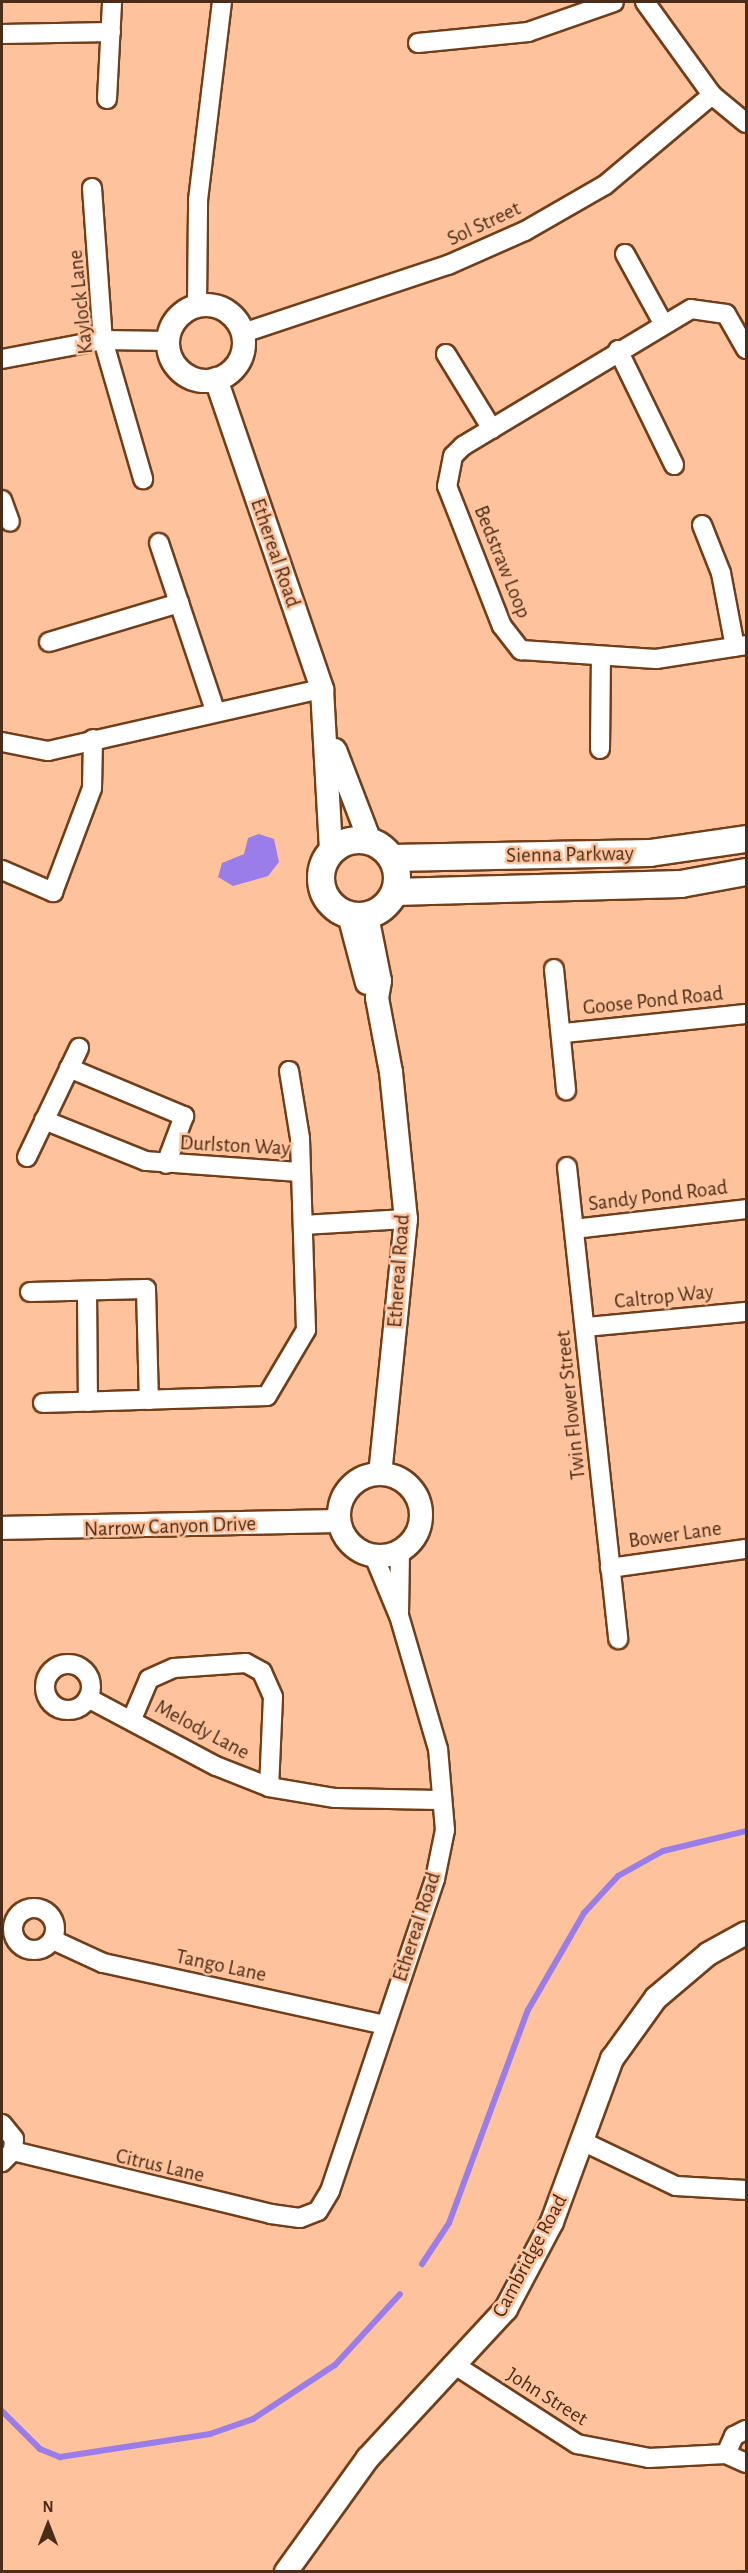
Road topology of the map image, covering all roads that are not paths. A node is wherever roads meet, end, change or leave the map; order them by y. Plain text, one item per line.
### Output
1 (112, 2) edge
2 (222, 2) edge
3 (614, 2) edge
4 (645, 2) edge
5 (111, 32) junction
6 (2, 34) edge
7 (418, 43) dead end
8 (712, 94) junction
9 (107, 99) dead end
10 (747, 123) edge
11 (92, 188) dead end
12 (625, 254) dead end
13 (197, 304) junction
14 (663, 323) junction
15 (243, 333) junction
16 (104, 340) junction
17 (169, 340) junction
18 (747, 349) edge
19 (618, 350) junction
20 (446, 354) dead end
21 (2, 359) edge
22 (216, 379) junction
23 (492, 429) junction
24 (674, 465) dead end
25 (143, 479) dead end
26 (2, 500) edge
27 (10, 522) dead end
28 (702, 525) dead end
29 (159, 543) dead end
30 (179, 603) junction
31 (49, 642) dead end
32 (741, 646) edge
33 (601, 658) junction
34 (322, 689) junction
35 (215, 710) junction
36 (327, 728) junction
37 (93, 739) junction
38 (2, 742) edge
39 (600, 749) dead end
40 (747, 838) edge
41 (370, 841) junction
42 (331, 851) junction
43 (392, 858) junction
44 (2, 870) edge
45 (747, 873) edge
46 (395, 892) junction
47 (358, 915) junction
48 (554, 969) dead end
49 (747, 1014) edge
50 (564, 1033) junction
51 (78, 1048) dead end
52 (69, 1068) junction
53 (289, 1071) dead end
54 (566, 1090) dead end
55 (44, 1120) junction
56 (27, 1157) dead end
57 (166, 1164) junction
58 (567, 1167) dead end
59 (301, 1172) junction
60 (747, 1209) edge
61 (405, 1219) junction
62 (303, 1225) junction
63 (574, 1228) junction
64 (87, 1291) junction
65 (30, 1292) dead end
66 (747, 1312) edge
67 (585, 1328) junction
68 (149, 1400) junction
69 (88, 1402) junction
70 (43, 1403) dead end
71 (380, 1473) junction
72 (339, 1521) junction
73 (2, 1528) edge
74 (747, 1549) edge
75 (400, 1551) junction
76 (374, 1556) junction
77 (610, 1568) junction
78 (399, 1616) junction
79 (618, 1639) dead end
80 (88, 1698) dead end
81 (132, 1719) junction
82 (269, 1787) junction
83 (442, 1800) junction
84 (747, 1933) edge
85 (53, 1940) dead end
86 (384, 2025) junction
87 (2, 2124) edge
88 (584, 2142) junction
89 (7, 2157) edge
90 (747, 2190) edge
91 (300, 2218) joint
92 (458, 2367) junction
93 (747, 2430) edge
94 (726, 2454) junction
95 (747, 2463) edge
96 (286, 2571) edge

1 - 5 street
2 - 13 street
3 - 7 street
4 - 8 street
5 - 6 street
5 - 9 street
8 - 10 street
8 - 15 street, Sol Street
11 - 16 street, Kaylock Lane
12 - 14 street
13 - 15 street
13 - 17 street
14 - 18 street, Bedstraw Loop
14 - 19 street, Bedstraw Loop
15 - 22 street
16 - 17 street
16 - 21 street
16 - 25 street, Kaylock Lane
17 - 22 street
19 - 23 street, Bedstraw Loop
19 - 24 street
20 - 23 street
22 - 34 street, Ethereal Road
23 - 33 street, Bedstraw Loop
26 - 27 street
28 - 32 street, Bedstraw Loop
29 - 30 street
30 - 31 street
30 - 35 street
32 - 33 street, Bedstraw Loop
33 - 39 street
34 - 35 street
34 - 36 street, Ethereal Road
35 - 37 street
36 - 41 street, Ethereal Road
36 - 42 street, Ethereal Road
37 - 38 street
37 - 44 street
40 - 43 main road, Sienna Parkway
41 - 42 main road
41 - 43 main road
42 - 47 main road, Ethereal Road
43 - 46 main road
45 - 46 main road, Sienna Parkway
46 - 47 main road
47 - 61 street, Ethereal Road
48 - 50 street
49 - 50 street, Goose Pond Road
50 - 54 street
51 - 52 street
52 - 55 street
52 - 57 street, Durlston Way
53 - 59 street
55 - 56 street
55 - 57 street, Durlston Way
57 - 59 street, Durlston Way
58 - 63 street, Twin Flower Street
59 - 62 street
60 - 63 street, Sandy Pond Road
61 - 62 street
61 - 71 street, Ethereal Road
62 - 68 street
63 - 67 street, Twin Flower Street
64 - 65 street
64 - 68 street
64 - 69 street
66 - 67 street, Caltrop Way
67 - 77 street, Twin Flower Street
68 - 69 street
69 - 70 street
71 - 72 street
71 - 75 street
72 - 73 street, Narrow Canyon Drive
72 - 76 street
74 - 77 street, Bower Lane
75 - 76 street
75 - 78 street, Ethereal Road
76 - 78 street, Ethereal Road
77 - 79 street, Twin Flower Street
78 - 83 street, Ethereal Road
80 - 81 street, Melody Lane
81 - 82 street, Melody Lane
81 - 82 street
82 - 83 street, Melody Lane
83 - 86 street, Ethereal Road
84 - 88 street, Cambridge Road
85 - 86 street, Tango Lane
86 - 91 street, Ethereal Road
87 - 89 street, Citrus Lane
88 - 90 street
88 - 92 street, Cambridge Road
89 - 91 street, Citrus Lane
92 - 94 street, John Street
92 - 96 street, Cambridge Road
93 - 94 street
94 - 95 street, John Street

